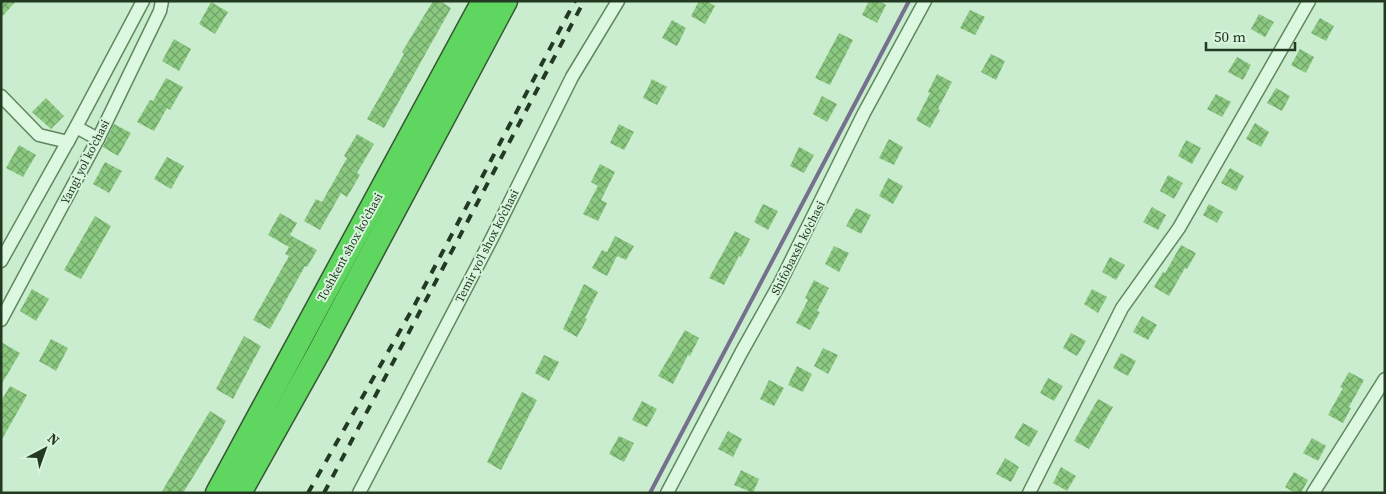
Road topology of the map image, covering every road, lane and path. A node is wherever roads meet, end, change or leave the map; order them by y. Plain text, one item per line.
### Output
1 (143, 1) edge
2 (162, 1) edge
3 (483, 1) edge
4 (506, 1) edge
5 (618, 1) edge
6 (925, 1) edge
7 (1309, 1) edge
8 (1, 96) edge
9 (76, 128) junction
10 (98, 139) junction
11 (68, 142) junction
12 (1, 261) edge
13 (1, 320) edge
14 (1385, 379) edge
15 (217, 493) edge
16 (240, 493) edge
17 (359, 493) edge
18 (667, 493) edge
19 (1029, 493) edge
20 (1313, 493) edge

1 - 9 street
2 - 10 street, Yangi yol ko'chasi
3 - 15 highway, Toshkent shox ko'chasi
4 - 16 highway, Toshkent shox ko'chasi
5 - 17 street, Temir yo'l shox ko'chasi
6 - 18 street, Shifobaxsh ko'chasi
7 - 19 street
8 - 11 street
9 - 10 street
9 - 11 street
10 - 13 street, Yangi yol ko'chasi
11 - 12 street
14 - 20 street

